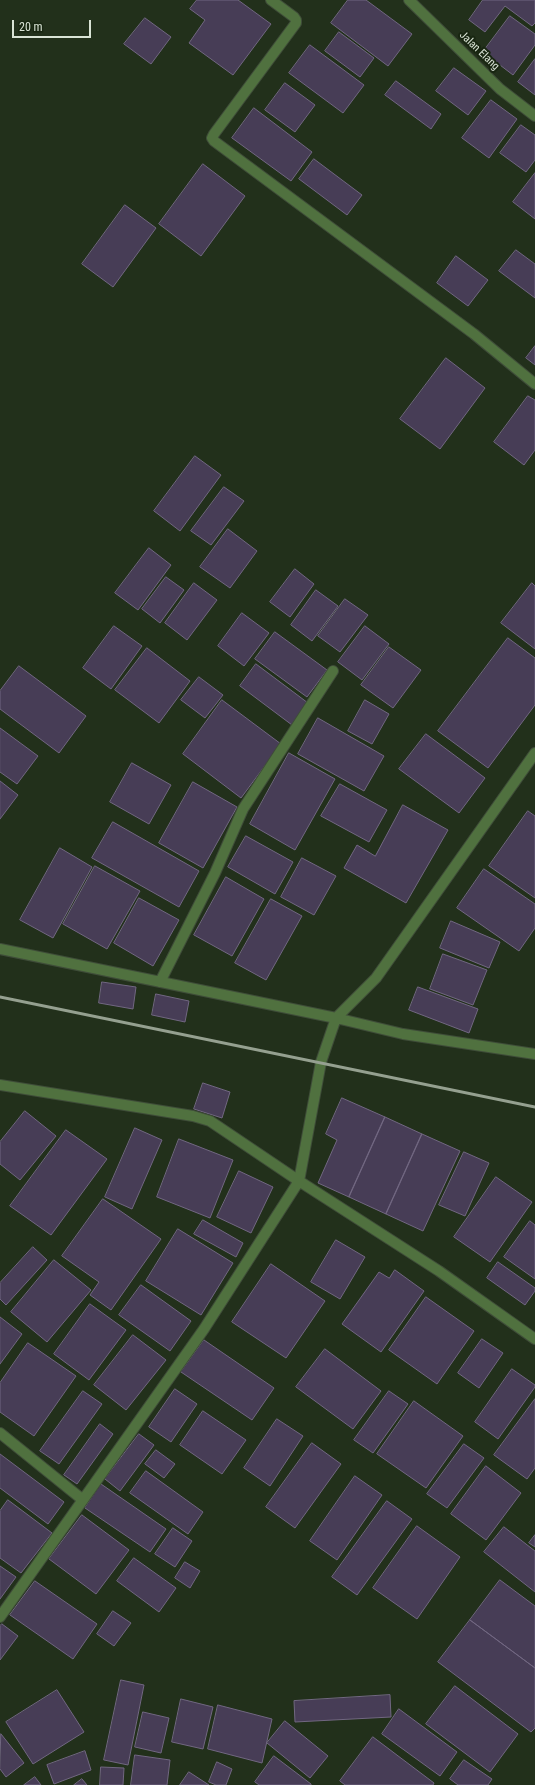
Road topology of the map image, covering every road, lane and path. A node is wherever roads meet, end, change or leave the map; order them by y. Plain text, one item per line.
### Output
1 (271, 0) edge
2 (408, 0) edge
3 (535, 116) edge
4 (535, 384) edge
5 (333, 671) dead end
6 (535, 753) edge
7 (0, 949) edge
8 (160, 982) junction
9 (336, 1018) junction
10 (535, 1054) edge
11 (0, 1085) edge
12 (299, 1181) junction
13 (535, 1339) edge
14 (0, 1433) edge
15 (83, 1500) junction
16 (0, 1617) edge

1 - 4 street
2 - 3 street, Jalan Elang
5 - 8 street
6 - 9 street
7 - 8 street
8 - 9 street
9 - 10 street
9 - 12 street
11 - 12 street
12 - 13 street
12 - 15 street
14 - 15 street
15 - 16 street

